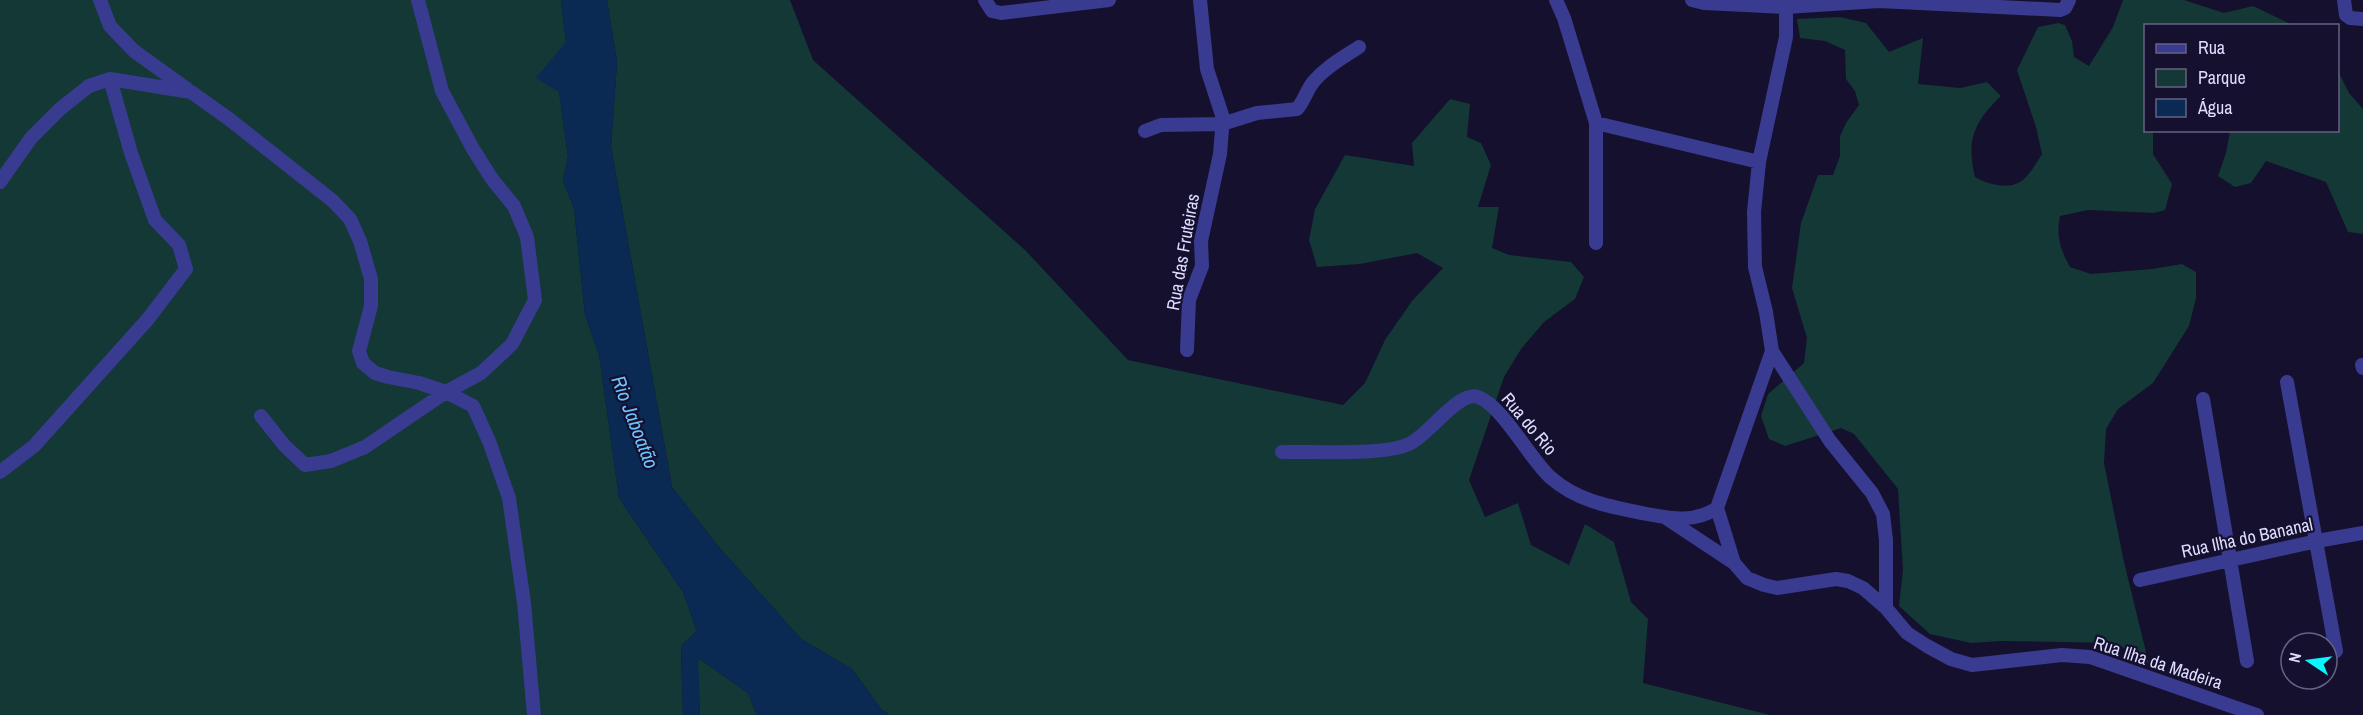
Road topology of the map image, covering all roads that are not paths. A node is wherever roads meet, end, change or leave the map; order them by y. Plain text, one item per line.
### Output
1 (100, 0) edge
2 (418, 0) edge
3 (985, 0) edge
4 (1109, 0) edge
5 (1200, 0) edge
6 (1556, 0) edge
7 (1692, 0) edge
8 (1879, 0) edge
9 (2344, 0) edge
10 (1785, 3) edge
11 (2065, 5) edge
12 (2363, 19) edge
13 (1359, 47) dead end
14 (110, 79) junction
15 (191, 92) junction
16 (1596, 123) junction
17 (1222, 124) junction
18 (1145, 131) dead end
19 (1759, 162) junction
20 (0, 182) edge
21 (1596, 243) dead end
22 (1187, 350) dead end
23 (1772, 351) junction
24 (2287, 382) dead end
25 (446, 392) junction
26 (2203, 399) dead end
27 (261, 416) dead end
28 (1282, 452) dead end
29 (0, 472) edge
30 (1717, 508) junction
31 (1664, 517) junction
32 (2363, 533) edge
33 (2317, 541) junction
34 (2231, 560) junction
35 (1734, 563) junction
36 (2140, 580) dead end
37 (1886, 608) junction
38 (2333, 631) edge
39 (2247, 661) dead end
40 (534, 715) edge
41 (2257, 715) edge

1 - 15 street
2 - 25 street
3 - 4 street
5 - 17 street, Rua das Fruteiras
6 - 16 street
7 - 10 street
8 - 10 street
8 - 11 street
9 - 12 street
10 - 19 street
13 - 17 street
14 - 15 street
14 - 20 street
14 - 29 street
15 - 25 street
16 - 19 street
16 - 21 street
17 - 18 street
17 - 22 street, Rua das Fruteiras
19 - 23 street
23 - 30 street
23 - 37 street
24 - 33 street
25 - 27 street
25 - 40 street
26 - 34 street
28 - 31 street, Rua do Rio
30 - 31 street, Rua do Rio
30 - 35 street
31 - 35 street
32 - 33 street, Rua Ilha do Bananal
33 - 34 street, Rua Ilha do Bananal
33 - 38 street
34 - 36 street, Rua Ilha do Bananal
34 - 39 street
35 - 37 street
37 - 41 street, Rua Ilha da Madeira

